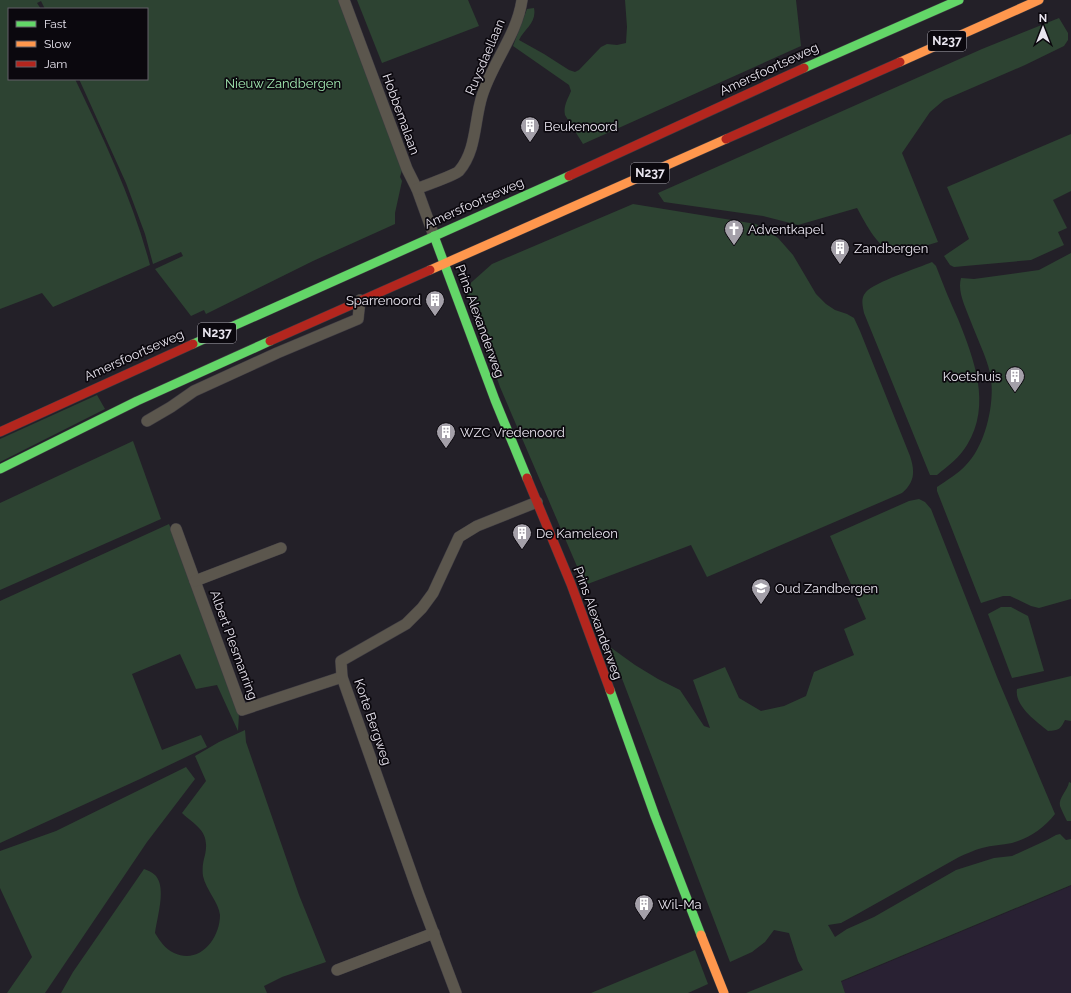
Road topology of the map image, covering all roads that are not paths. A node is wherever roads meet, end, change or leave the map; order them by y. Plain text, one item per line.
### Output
1 (344, 0) edge
2 (522, 0) edge
3 (960, 0) edge
4 (1039, 0) edge
5 (417, 189) junction
6 (434, 236) junction
7 (444, 263) junction
8 (360, 300) junction
9 (147, 421) dead end
10 (0, 432) edge
11 (0, 469) edge
12 (538, 502) junction
13 (176, 529) dead end
14 (281, 548) dead end
15 (195, 581) junction
16 (342, 677) junction
17 (434, 933) junction
18 (337, 970) dead end
19 (456, 993) edge
20 (724, 993) edge

1 - 5 street, Hobbemalaan
2 - 5 street, Ruysdaellaan
3 - 6 main road, Amersfoortseweg / N237
4 - 7 main road, N237
5 - 6 street, Hobbemalaan
6 - 7 main road, Prins Alexanderweg
6 - 10 main road, Amersfoortseweg / N237
7 - 8 main road, N237
7 - 12 main road, Prins Alexanderweg
8 - 9 street
8 - 11 main road, N237
12 - 16 street, Korte Bergweg
12 - 20 main road, Prins Alexanderweg
13 - 15 street, Albert Plesmanring
14 - 15 street, Albert Plesmanring
15 - 16 street, Albert Plesmanring
16 - 17 street, Korte Bergweg
17 - 18 street
17 - 19 street, Korte Bergweg

